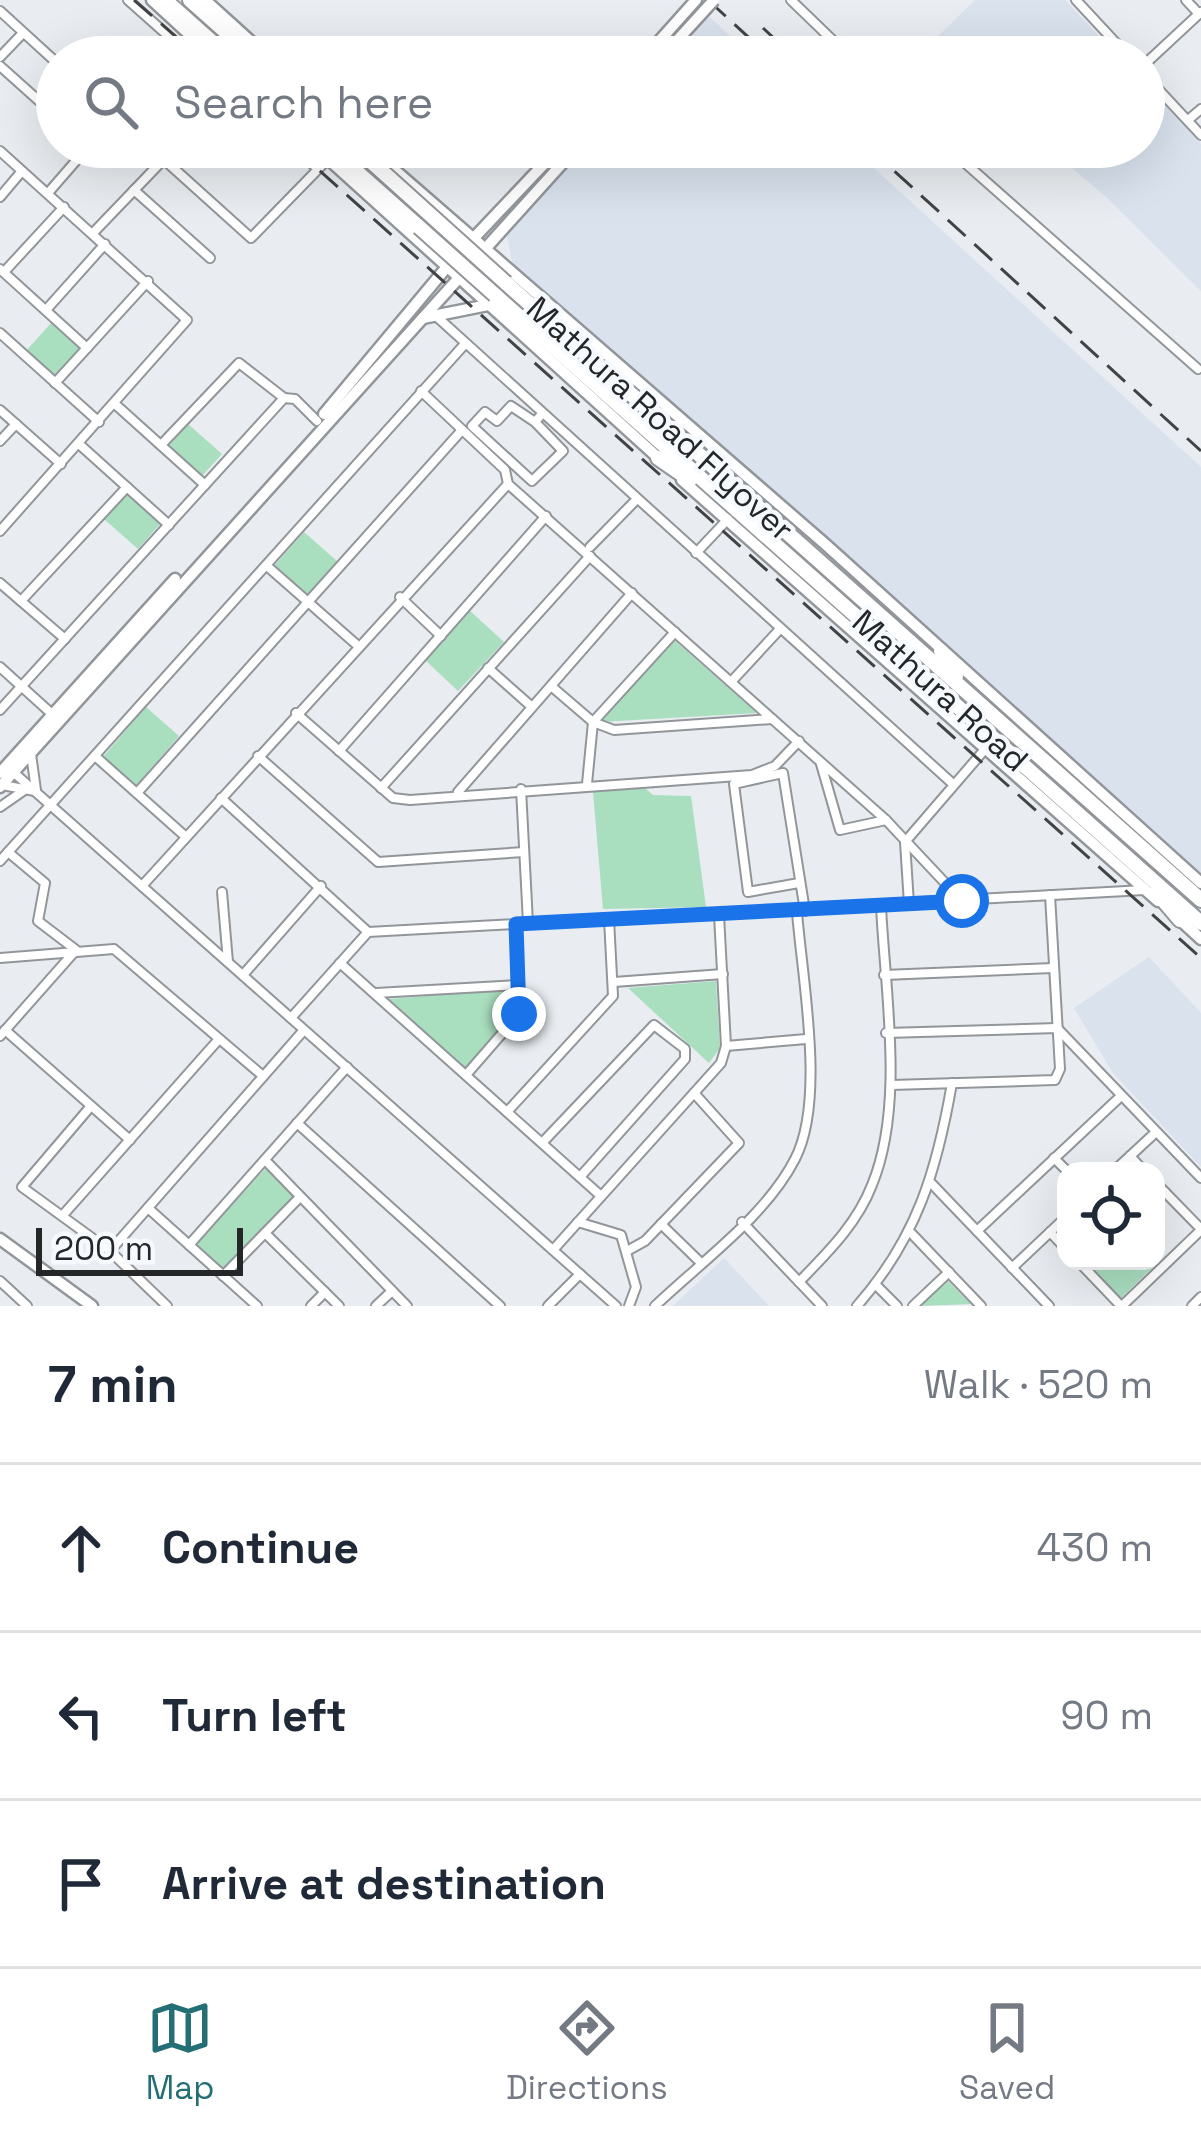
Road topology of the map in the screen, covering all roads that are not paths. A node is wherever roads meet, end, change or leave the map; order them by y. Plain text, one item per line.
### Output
1 (128, 0) edge
2 (152, 0) edge
3 (166, 0) edge
4 (190, 0) edge
5 (205, 0) edge
6 (696, 0) edge
7 (714, 0) edge
8 (791, 0) edge
9 (1076, 0) edge
10 (1186, 0) edge
11 (0, 11) edge
12 (1200, 13) edge
13 (23, 33) junction
14 (168, 36) edge
15 (191, 36) edge
16 (206, 36) edge
17 (230, 36) edge
18 (245, 36) edge
19 (664, 36) edge
20 (681, 36) edge
21 (828, 36) edge
22 (1109, 36) edge
23 (36, 44) edge
24 (1165, 48) edge
25 (0, 62) edge
26 (1165, 93) edge
27 (36, 97) edge
28 (1201, 109) edge
29 (1188, 120) junction
30 (1201, 135) edge
31 (0, 151) edge
32 (70, 168) edge
33 (155, 168) edge
34 (174, 168) edge
35 (344, 168) edge
36 (345, 168) edge
37 (379, 168) edge
38 (394, 168) edge
39 (396, 168) edge
40 (543, 168) edge
41 (554, 168) edge
42 (971, 168) edge
43 (318, 170) edge
44 (22, 171) junction
45 (134, 190) junction
46 (48, 193) junction
47 (0, 197) edge
48 (64, 207) junction
49 (441, 209) junction
50 (505, 214) junction
51 (488, 222) junction
52 (500, 230) junction
53 (93, 233) junction
54 (420, 238) junction
55 (473, 238) junction
56 (105, 244) junction
57 (484, 248) junction
58 (210, 258) dead end
59 (501, 264) junction
60 (449, 265) junction
61 (2, 270) edge
62 (460, 275) junction
63 (148, 281) junction
64 (481, 293) junction
65 (493, 304) junction
66 (46, 310) junction
67 (435, 315) junction
68 (419, 319) junction
69 (0, 333) edge
70 (10, 341) junction
71 (464, 345) junction
72 (87, 348) junction
73 (0, 352) edge
74 (1198, 369) dead end
75 (56, 383) junction
76 (421, 392) junction
77 (284, 398) junction
78 (116, 404) junction
79 (0, 410) edge
80 (538, 418) junction
81 (99, 422) junction
82 (317, 422) junction
83 (16, 424) junction
84 (462, 430) junction
85 (0, 441) edge
86 (79, 444) junction
87 (160, 445) junction
88 (658, 458) junction
89 (61, 464) junction
90 (530, 480) junction
91 (508, 484) junction
92 (205, 485) junction
93 (127, 487) junction
94 (519, 492) junction
95 (635, 500) junction
96 (546, 516) junction
97 (729, 518) junction
98 (753, 524) junction
99 (169, 525) junction
100 (0, 531) edge
101 (590, 551) junction
102 (696, 553) junction
103 (267, 566) junction
104 (0, 583) edge
105 (632, 593) junction
106 (400, 597) junction
107 (21, 601) junction
108 (309, 601) junction
109 (780, 628) junction
110 (675, 632) junction
111 (441, 636) junction
112 (65, 639) junction
113 (357, 645) junction
114 (941, 651) junction
115 (0, 667) edge
116 (488, 668) junction
117 (731, 682) junction
118 (22, 686) junction
119 (551, 686) junction
120 (965, 690) junction
121 (532, 707) junction
122 (0, 710) edge
123 (296, 713) junction
124 (57, 717) junction
125 (773, 718) junction
126 (593, 722) junction
127 (799, 741) junction
128 (987, 747) junction
129 (339, 751) junction
130 (31, 754) junction
131 (95, 756) junction
132 (258, 756) junction
133 (820, 762) junction
134 (4, 777) edge
135 (587, 784) junction
136 (952, 784) junction
137 (381, 788) junction
138 (521, 788) junction
139 (24, 790) junction
140 (36, 792) junction
141 (457, 793) junction
142 (137, 794) junction
143 (221, 798) junction
144 (51, 805) junction
145 (0, 807) edge
146 (886, 820) junction
147 (186, 837) junction
148 (905, 842) junction
149 (8, 852) junction
150 (524, 852) junction
151 (1127, 857) junction
152 (0, 861) edge
153 (799, 883) junction
154 (1201, 883) edge
155 (142, 886) junction
156 (321, 886) junction
157 (1146, 890) junction
158 (222, 892) dead end
159 (1050, 895) junction
160 (1201, 900) edge
161 (962, 901) junction
162 (909, 904) junction
163 (880, 906) junction
164 (801, 911) junction
165 (719, 915) junction
166 (609, 920) junction
167 (1180, 920) junction
168 (1201, 922) edge
169 (528, 923) junction
170 (516, 924) junction
171 (368, 932) junction
172 (1201, 939) edge
173 (76, 950) junction
174 (0, 958) edge
175 (228, 962) junction
176 (340, 963) junction
177 (1054, 968) junction
178 (723, 974) junction
179 (243, 975) junction
180 (884, 975) junction
181 (614, 982) junction
182 (519, 985) junction
183 (374, 993) junction
184 (291, 1018) junction
185 (1057, 1028) junction
186 (304, 1030) junction
187 (3, 1033) edge
188 (886, 1034) junction
189 (219, 1039) junction
190 (806, 1039) junction
191 (726, 1046) junction
192 (347, 1067) junction
193 (466, 1075) junction
194 (263, 1076) junction
195 (952, 1083) junction
196 (891, 1085) junction
197 (694, 1094) junction
198 (1121, 1096) junction
199 (91, 1106) junction
200 (507, 1112) junction
201 (297, 1124) junction
202 (1156, 1132) junction
203 (130, 1140) junction
204 (542, 1143) junction
205 (1130, 1156) junction
206 (1054, 1158) junction
207 (265, 1160) junction
208 (1058, 1162) edge
209 (1124, 1162) edge
210 (1136, 1162) edge
211 (580, 1178) junction
212 (1201, 1178) edge
213 (932, 1184) junction
214 (1165, 1192) edge
215 (601, 1196) junction
216 (300, 1197) junction
217 (148, 1208) junction
218 (63, 1215) junction
219 (578, 1222) junction
220 (742, 1222) junction
221 (662, 1224) junction
222 (1057, 1225) edge
223 (1201, 1229) edge
224 (977, 1231) junction
225 (1050, 1232) junction
226 (265, 1233) junction
227 (911, 1233) junction
228 (0, 1239) edge
229 (1057, 1239) edge
230 (189, 1245) junction
231 (553, 1250) junction
232 (110, 1251) junction
233 (627, 1251) junction
234 (700, 1262) junction
235 (1012, 1268) junction
236 (1087, 1270) edge
237 (949, 1272) junction
238 (580, 1274) junction
239 (223, 1276) junction
240 (799, 1282) junction
241 (875, 1284) junction
242 (1, 1285) edge
243 (392, 1291) junction
244 (325, 1292) junction
245 (1201, 1297) edge
246 (22, 1304) edge
247 (979, 1305) edge
248 (92, 1306) edge
249 (167, 1306) edge
250 (257, 1306) edge
251 (311, 1306) edge
252 (339, 1306) edge
253 (376, 1306) edge
254 (407, 1306) edge
255 (500, 1306) edge
256 (548, 1306) edge
257 (616, 1306) edge
258 (629, 1306) edge
259 (656, 1306) edge
260 (822, 1306) edge
261 (857, 1306) edge
262 (897, 1306) edge
263 (913, 1306) edge
264 (1047, 1306) edge
265 (1121, 1306) edge
266 (1192, 1306) edge

1 - 14 street
2 - 15 main road
3 - 16 highway
4 - 17 highway
5 - 18 main road
6 - 19 main road
7 - 20 main road, bridge
8 - 21 street
9 - 22 street
10 - 12 street
11 - 13 street
12 - 24 street
13 - 23 street
13 - 25 street
25 - 27 street
26 - 29 street
28 - 29 street
29 - 30 street
31 - 44 street
32 - 46 street
33 - 45 street
34 - 43 street
35 - 54 main road
36 - 98 highway, Mathura Road Flyover, bridge
37 - 120 highway, Mathura Road Flyover, bridge
38 - 49 main road
39 - 51 main road
40 - 50 main road
41 - 50 main road
42 - 74 street
44 - 46 street
44 - 47 street
45 - 53 street
45 - 58 street
46 - 48 street
48 - 53 street
48 - 61 street
49 - 54 main road
49 - 55 main road
50 - 51 main road
50 - 52 main road
51 - 55 main road
52 - 57 main road
52 - 59 main road
53 - 56 street
54 - 60 main road
55 - 57 main road
55 - 60 main road
56 - 63 street
56 - 66 street
57 - 59 main road
57 - 62 main road
59 - 64 main road
59 - 114 main road
60 - 62 main road
60 - 82 main road
61 - 66 street
62 - 64 main road
62 - 68 main road
63 - 72 street
63 - 78 street
64 - 65 main road
65 - 67 main road
65 - 88 main road
66 - 72 street
67 - 68 main road
67 - 71 street
68 - 124 main road
69 - 70 street
70 - 73 street
70 - 75 street
71 - 76 street
71 - 80 street
72 - 75 street
75 - 81 street
76 - 84 street
76 - 103 street
77 - 82 street
77 - 87 street
77 - 92 street
78 - 81 street
78 - 87 street
79 - 83 street
80 - 90 street
80 - 90 street
80 - 95 street
81 - 86 street
82 - 124 main road
83 - 85 street
83 - 89 street
84 - 91 street
84 - 108 street
86 - 89 street
86 - 93 street
87 - 92 street
88 - 97 main road
88 - 98 highway
89 - 100 street
90 - 94 street
91 - 94 street
91 - 106 street
92 - 99 street
93 - 99 street
93 - 107 street
94 - 96 street
95 - 101 street
95 - 102 street
96 - 101 street
96 - 111 street
97 - 102 street
97 - 128 main road
98 - 151 highway, Mathura Road
99 - 112 street
101 - 105 street
101 - 116 street
102 - 109 street
103 - 108 street
103 - 131 street
104 - 107 street
105 - 110 street
105 - 119 street
106 - 111 street
106 - 113 street
107 - 112 street
108 - 113 street
108 - 142 street
109 - 117 street
109 - 136 street
110 - 117 street
110 - 126 street
111 - 129 street
112 - 118 street
113 - 123 street
114 - 120 highway
114 - 154 main road
115 - 118 street
116 - 121 street
116 - 137 street
117 - 125 street
118 - 122 street
118 - 124 street
119 - 121 street
119 - 126 street
120 - 160 highway, Mathura Road
121 - 141 street
123 - 129 street
123 - 132 street
124 - 130 main road
124 - 134 main road
125 - 126 street
125 - 127 street
126 - 135 street
127 - 133 street
127 - 135 street
128 - 136 street
128 - 157 main road
129 - 137 street
130 - 134 main road
130 - 140 street
131 - 142 street
131 - 144 street
132 - 143 street
132 - 150 street
133 - 146 street
133 - 146 street
134 - 139 street
134 - 140 street
135 - 138 street
136 - 148 street
137 - 141 street
138 - 141 street
138 - 150 street
139 - 140 street
139 - 145 street
140 - 144 street
142 - 147 street
143 - 147 street
143 - 156 street
144 - 149 street
144 - 155 street
146 - 148 street
147 - 155 street
148 - 161 street
148 - 162 street
149 - 152 street
149 - 173 street
150 - 169 street
151 - 167 highway
151 - 168 highway
153 - 153 street
153 - 164 street
155 - 175 street
156 - 171 street
156 - 179 street
157 - 159 street
157 - 167 main road
158 - 175 street
159 - 161 street
159 - 177 street
161 - 162 street
162 - 163 street
163 - 164 street
163 - 180 street
164 - 165 street
164 - 190 street
165 - 166 street
165 - 178 street
166 - 169 street
166 - 181 street
167 - 172 main road
169 - 170 street
170 - 171 street
170 - 182 street
171 - 176 street
173 - 174 street
173 - 187 street
173 - 189 street
175 - 179 street
176 - 183 street
176 - 184 street
177 - 180 street
177 - 185 street
178 - 181 street
178 - 191 street
179 - 184 street
180 - 188 street
181 - 200 street
182 - 183 street
182 - 193 street
183 - 193 street
184 - 186 street
185 - 188 street
185 - 195 street
185 - 198 street
186 - 192 street
186 - 194 street
187 - 199 street
188 - 196 street
189 - 194 street
189 - 203 street
190 - 191 street
190 - 220 street
191 - 197 street
192 - 201 street
192 - 231 street
193 - 200 street
194 - 217 street
195 - 196 street
195 - 213 street
196 - 240 street
197 - 215 street
197 - 221 street
198 - 202 street
198 - 206 street
199 - 203 street
199 - 218 street
200 - 204 street
201 - 207 street
201 - 255 street
202 - 205 street
202 - 212 street
203 - 218 street
204 - 211 street
204 - 211 street
205 - 209 street
205 - 210 street
206 - 208 street
206 - 224 street
207 - 216 street
207 - 230 street
211 - 215 street
213 - 224 street
213 - 227 street
214 - 223 street
215 - 219 street
216 - 226 street
216 - 243 street
217 - 230 street
217 - 232 street
218 - 232 street
219 - 231 street
219 - 233 street
220 - 234 street
220 - 240 street
221 - 233 street
221 - 234 street
222 - 225 street
223 - 265 street
224 - 235 street
225 - 229 street
225 - 235 street
226 - 239 street
226 - 244 street
227 - 237 street
227 - 241 street
228 - 248 main road
230 - 239 street
231 - 238 street
232 - 249 street
233 - 258 street
234 - 259 street
235 - 264 street
236 - 265 street
237 - 247 street
237 - 263 street
238 - 256 street
238 - 257 street
239 - 250 street
240 - 260 street
241 - 261 street
241 - 262 street
242 - 246 street
243 - 253 street
243 - 254 street
244 - 251 street
244 - 252 street
245 - 266 street

